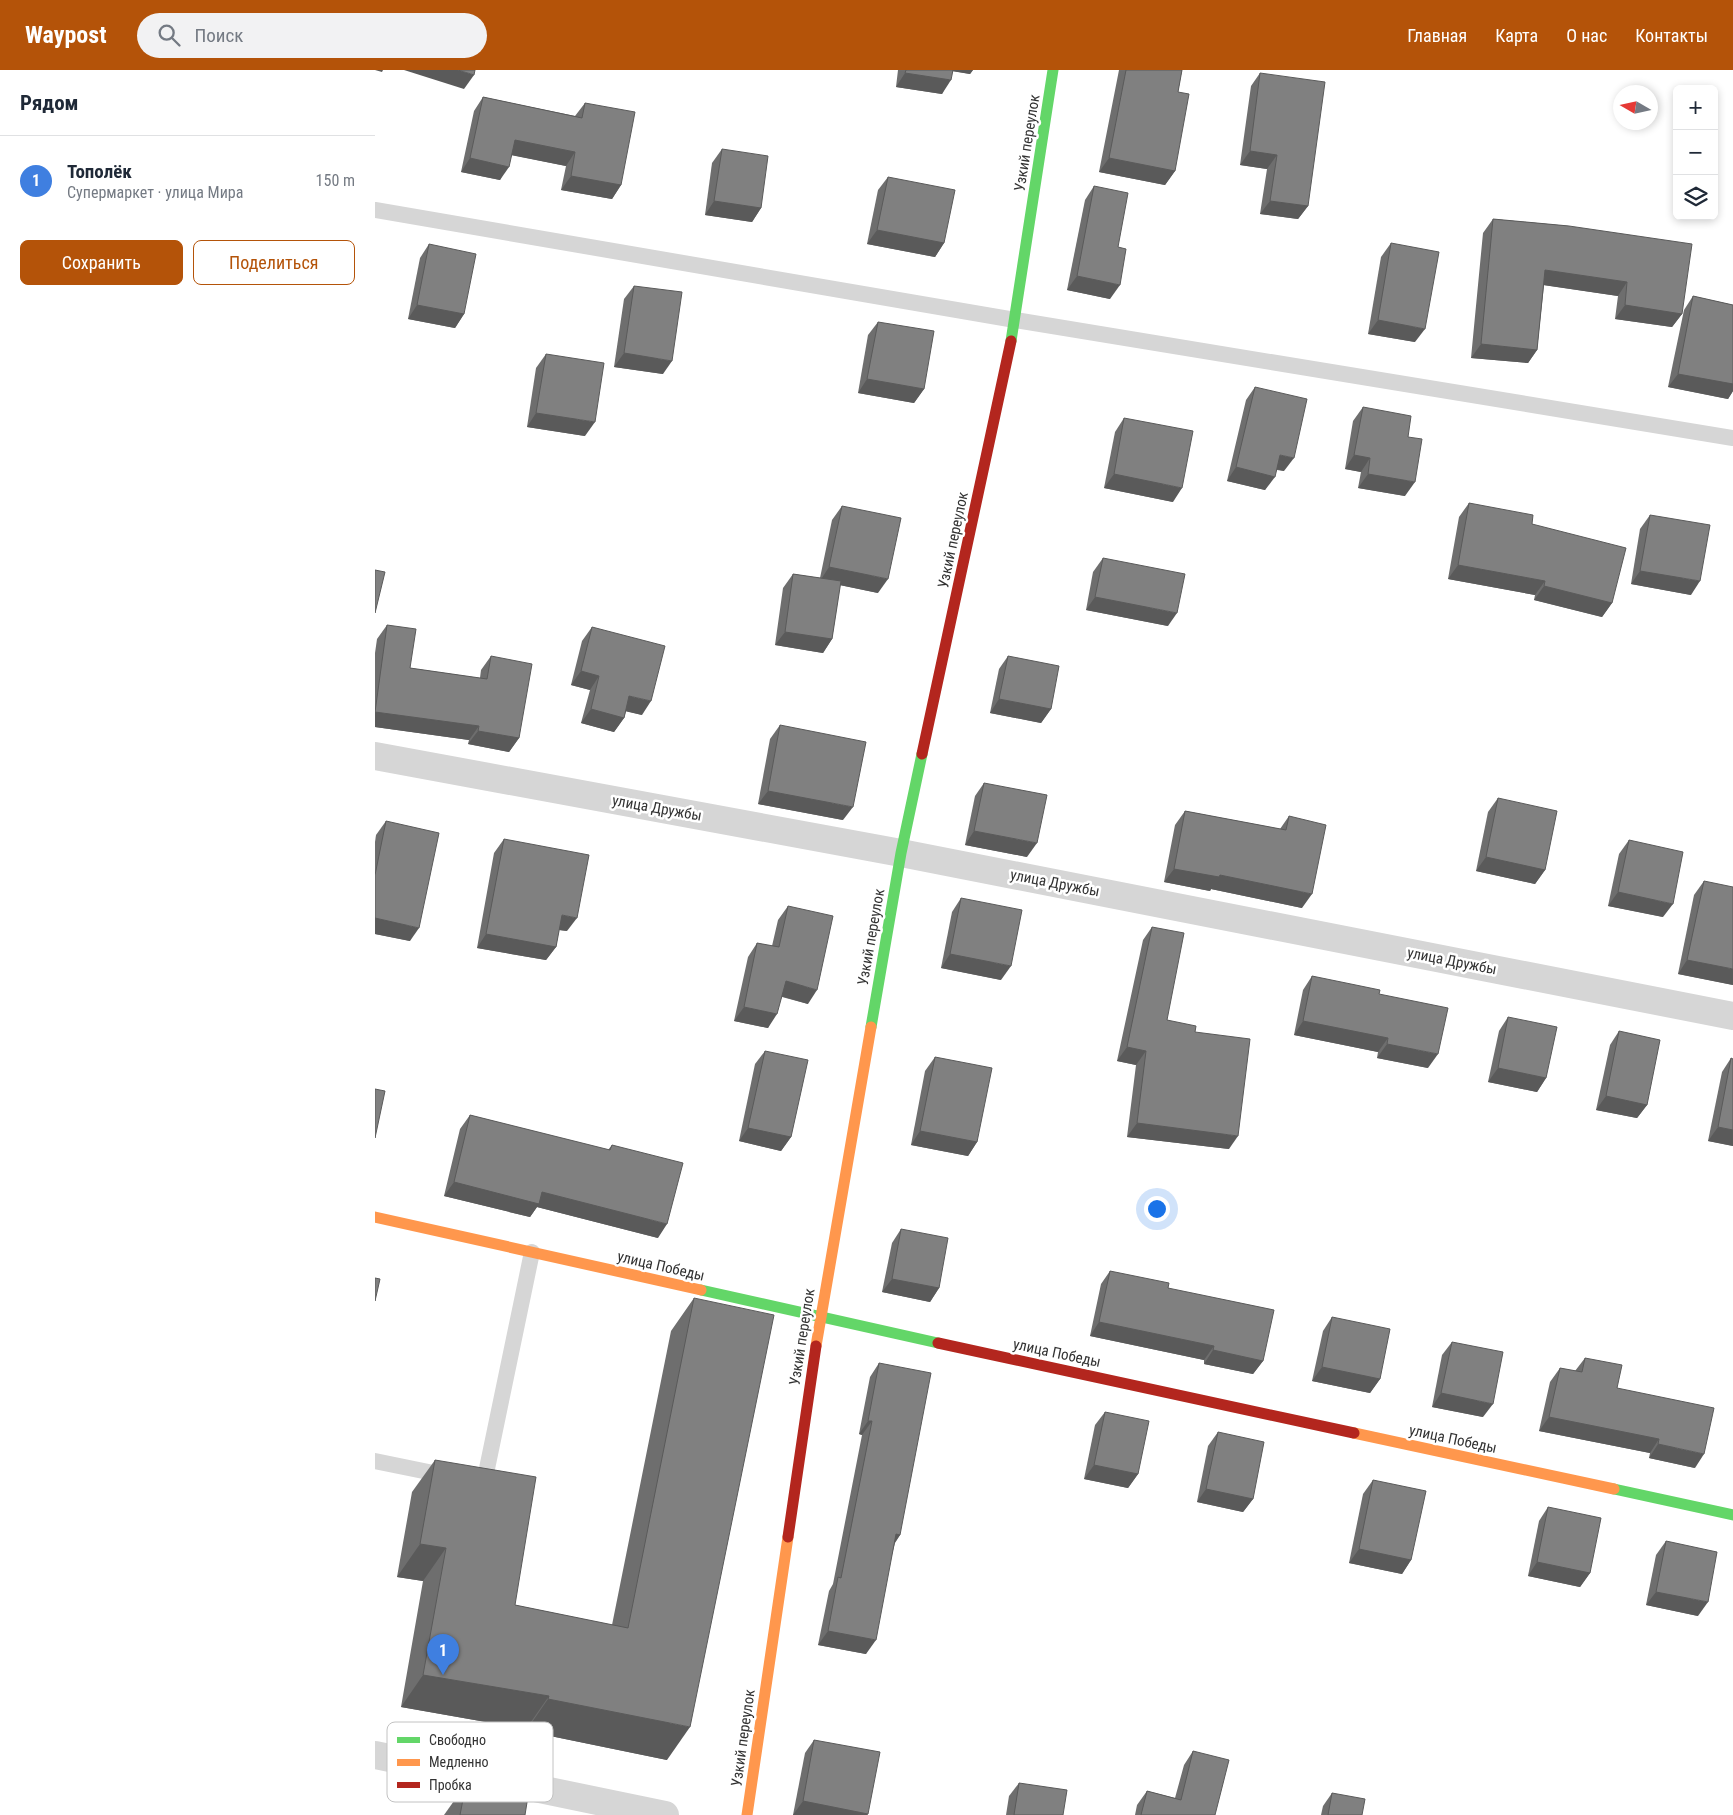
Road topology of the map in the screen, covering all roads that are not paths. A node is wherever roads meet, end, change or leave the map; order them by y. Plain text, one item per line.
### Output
1 (1053, 70) edge
2 (375, 210) edge
3 (1015, 320) junction
4 (1733, 438) edge
5 (375, 756) edge
6 (901, 853) junction
7 (1733, 1016) edge
8 (375, 1217) edge
9 (532, 1252) junction
10 (820, 1317) junction
11 (375, 1461) edge
12 (1733, 1515) edge
13 (553, 1792) edge
14 (665, 1815) edge
15 (747, 1815) edge

1 - 3 street, Узкий переулок
2 - 3 lane
3 - 4 lane
3 - 6 street, Узкий переулок
5 - 6 street, улица Дружбы
6 - 7 street, улица Дружбы
6 - 10 street, Узкий переулок
8 - 9 street, улица Победы
9 - 10 street, улица Победы
9 - 11 lane
10 - 12 street, улица Победы
10 - 15 street, Узкий переулок
13 - 14 street

